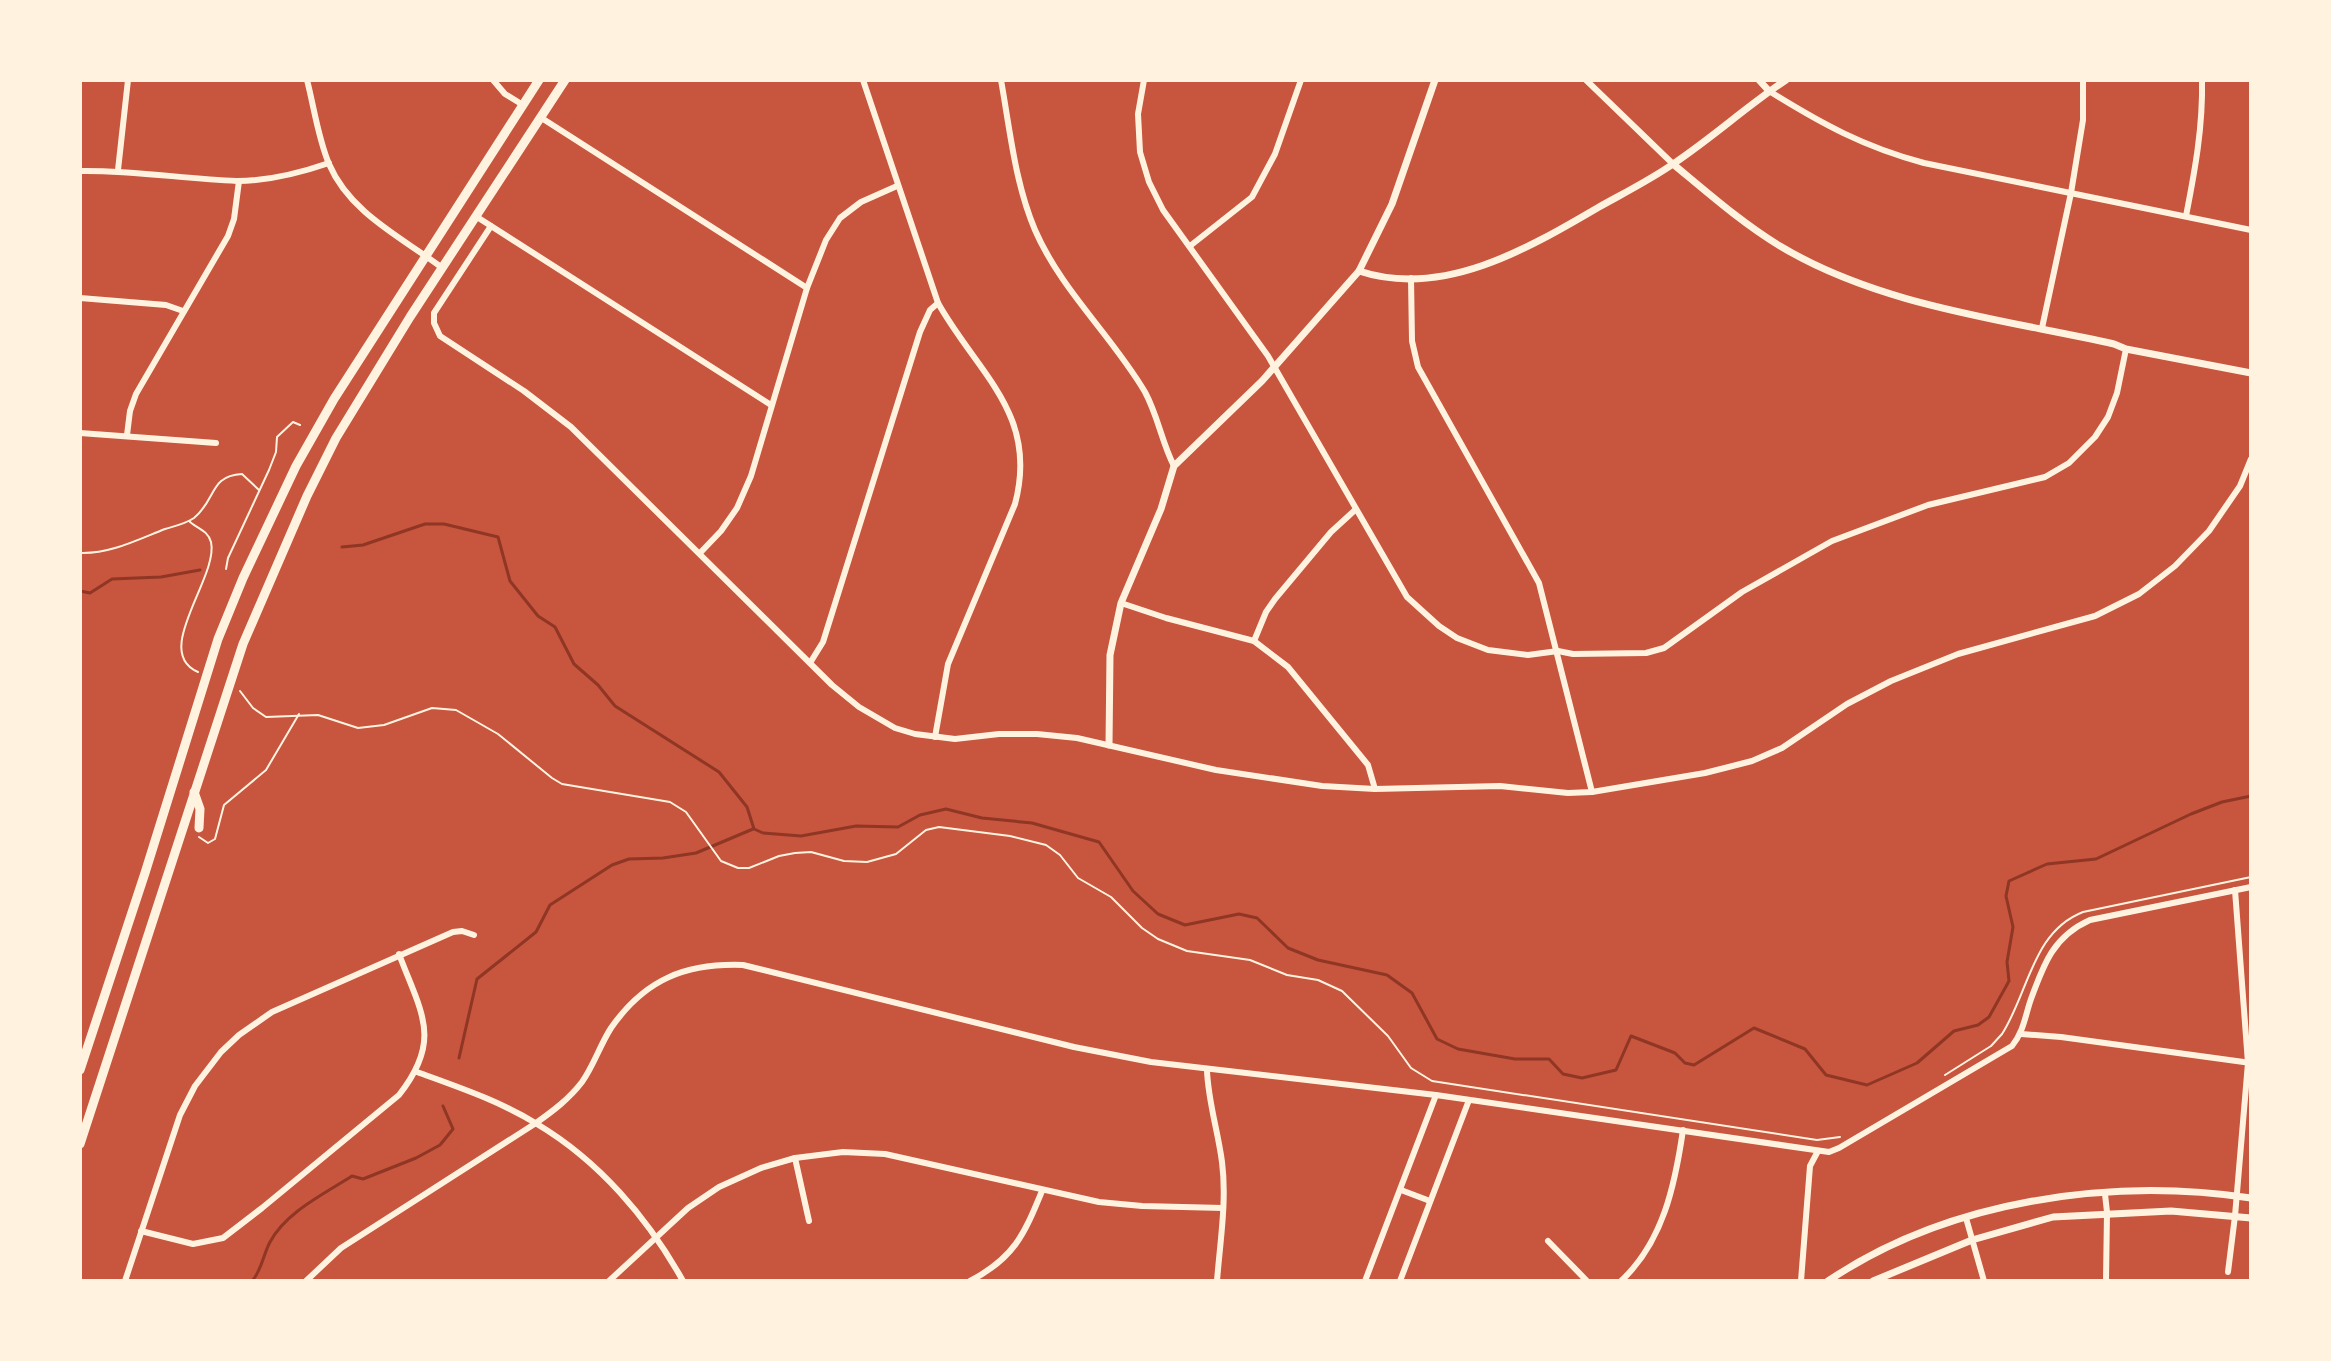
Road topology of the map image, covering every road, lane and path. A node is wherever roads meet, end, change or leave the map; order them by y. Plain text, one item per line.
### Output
1 (128, 80) edge
2 (307, 80) edge
3 (493, 80) edge
4 (539, 80) edge
5 (565, 80) edge
6 (863, 80) edge
7 (1001, 80) edge
8 (1144, 80) edge
9 (1301, 80) edge
10 (1435, 80) edge
11 (1586, 80) edge
12 (1759, 80) edge
13 (1786, 80) edge
14 (2083, 80) edge
15 (2202, 80) edge
16 (1769, 91) junction
17 (523, 105) junction
18 (540, 117) junction
19 (329, 163) junction
20 (1673, 164) junction
21 (118, 170) junction
22 (80, 171) edge
23 (239, 181) junction
24 (897, 186) junction
25 (2071, 193) junction
26 (2186, 216) junction
27 (477, 217) junction
28 (491, 226) junction
29 (2251, 230) edge
30 (1190, 246) junction
31 (426, 256) junction
32 (441, 267) junction
33 (1359, 271) junction
34 (1411, 278) junction
35 (807, 288) junction
36 (80, 298) edge
37 (938, 303) junction
38 (183, 311) junction
39 (2042, 328) junction
40 (2126, 349) junction
41 (1273, 368) junction
42 (2251, 373) edge
43 (771, 405) junction
44 (300, 425) dead end
45 (80, 433) edge
46 (127, 435) junction
47 (216, 443) dead end
48 (2251, 459) edge
49 (1174, 466) junction
50 (259, 490) junction
51 (1355, 510) junction
52 (189, 521) junction
53 (80, 553) edge
54 (700, 553) junction
55 (226, 569) dead end
56 (1121, 603) junction
57 (1254, 641) junction
58 (1558, 651) junction
59 (810, 663) junction
60 (200, 673) dead end
61 (235, 687) dead end
62 (299, 714) junction
63 (935, 737) junction
64 (1109, 745) junction
65 (1375, 789) junction
66 (194, 792) junction
67 (1592, 792) junction
68 (199, 828) joint
69 (145, 873) junction
70 (2251, 877) edge
71 (165, 880) junction
72 (2251, 887) edge
73 (2235, 890) junction
74 (474, 935) dead end
75 (399, 954) junction
76 (2021, 1034) junction
77 (2250, 1063) edge
78 (80, 1070) edge
79 (1207, 1070) junction
80 (417, 1072) junction
81 (1943, 1076) dead end
82 (1436, 1095) junction
83 (1469, 1100) junction
84 (536, 1123) junction
85 (1683, 1130) junction
86 (1847, 1135) dead end
87 (80, 1144) edge
88 (1818, 1151) junction
89 (795, 1158) junction
90 (1401, 1190) junction
91 (1042, 1191) junction
92 (2105, 1194) junction
93 (2237, 1196) junction
94 (2251, 1198) edge
95 (1430, 1201) junction
96 (1223, 1208) junction
97 (2107, 1212) junction
98 (2235, 1216) junction
99 (1966, 1218) junction
100 (2251, 1218) edge
101 (809, 1221) dead end
102 (141, 1231) junction
103 (655, 1238) junction
104 (1972, 1240) junction
105 (1548, 1241) dead end
106 (2228, 1272) dead end
107 (125, 1281) edge
108 (306, 1281) edge
109 (609, 1281) edge
110 (683, 1281) edge
111 (970, 1281) edge
112 (1217, 1281) edge
113 (1365, 1281) edge
114 (1400, 1281) edge
115 (1587, 1281) edge
116 (1621, 1281) edge
117 (1801, 1281) edge
118 (1828, 1281) edge
119 (1873, 1281) edge
120 (1984, 1281) edge
121 (2106, 1281) edge

1 - 21 street
2 - 19 street
3 - 17 street
4 - 17 main road
5 - 18 main road
6 - 24 street
7 - 49 street
8 - 30 street
9 - 30 street
10 - 33 street
11 - 20 street
12 - 16 street
13 - 16 street
14 - 25 street
15 - 26 street
16 - 20 street
16 - 25 street
17 - 31 main road
18 - 27 main road
18 - 35 street
19 - 23 street
19 - 31 street
20 - 34 street
20 - 39 street
21 - 22 street
21 - 23 street
23 - 38 street
24 - 35 street
24 - 37 street
25 - 26 street
25 - 39 street
26 - 29 street
27 - 28 street
27 - 32 main road
28 - 43 street
28 - 54 street
30 - 41 street
31 - 32 street
31 - 69 main road
32 - 66 main road
33 - 34 street
33 - 41 street
34 - 58 street
35 - 43 street
36 - 38 street
37 - 59 street
37 - 63 street
38 - 46 street
39 - 40 street
40 - 42 street
40 - 58 street
41 - 49 street
41 - 51 street
43 - 54 street
44 - 50 path
45 - 46 street
46 - 47 street
48 - 67 street
49 - 56 street
50 - 52 path
50 - 55 path
51 - 57 street
51 - 58 street
52 - 53 path
52 - 60 path
54 - 59 street
56 - 57 street
56 - 64 street
57 - 65 street
58 - 67 street
59 - 63 street
61 - 62 path
62 - 68 path
62 - 86 path
63 - 64 street
64 - 65 street
65 - 67 street
66 - 68 main road
66 - 71 main road
69 - 71 main road
69 - 78 main road
70 - 81 path
71 - 87 main road
72 - 73 street
73 - 76 street
73 - 77 street
74 - 75 street
75 - 80 street
75 - 102 street
76 - 77 street
76 - 88 street
77 - 93 street
79 - 82 street
79 - 84 street
79 - 96 street
80 - 84 street
80 - 102 street
82 - 83 street
82 - 90 street
83 - 85 street
83 - 95 street
84 - 103 street
84 - 108 street
85 - 88 street
85 - 116 street
88 - 117 street
89 - 91 street
89 - 101 street
89 - 103 street
90 - 95 street
90 - 113 street
91 - 96 street
91 - 111 street
92 - 93 street
92 - 97 street
92 - 99 street
93 - 94 street
93 - 98 street
95 - 114 street
96 - 112 street
97 - 98 street
97 - 104 street
97 - 121 street
98 - 100 street
98 - 106 street
99 - 104 street
99 - 118 street
102 - 107 street
103 - 109 street
103 - 110 street
104 - 119 street
104 - 120 street
105 - 115 street

